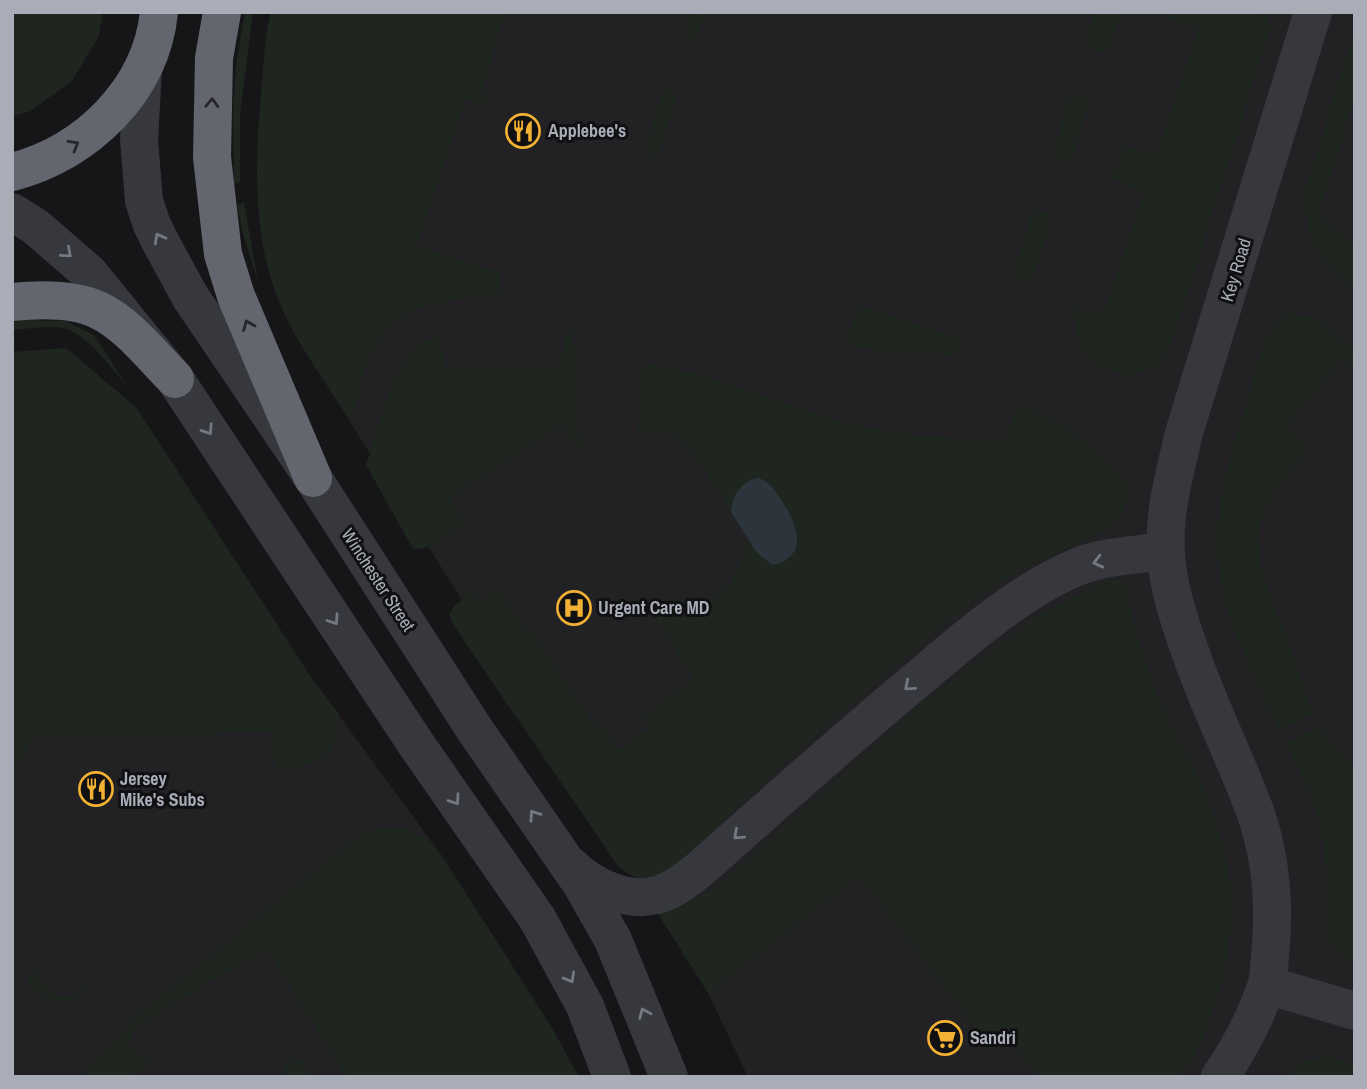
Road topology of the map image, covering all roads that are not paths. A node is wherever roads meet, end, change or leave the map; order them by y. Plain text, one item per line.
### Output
1 (159, 12) edge
2 (222, 12) edge
3 (1313, 12) edge
4 (143, 69) junction
5 (12, 172) edge
6 (12, 212) edge
7 (12, 302) edge
8 (175, 379) junction
9 (313, 478) junction
10 (1166, 540) junction
11 (566, 861) junction
12 (1267, 985) junction
13 (1355, 1011) edge
14 (612, 1077) edge
15 (669, 1077) edge
16 (1220, 1077) edge

1 - 4 highway
9 -> 2 highway
3 - 10 street, Key Road
5 -> 4 highway
9 -> 4 street, Winchester Street
6 -> 8 street
7 - 8 highway
8 -> 14 street
11 -> 9 street, Winchester Street
10 -> 11 street
10 - 12 street, Key Road
15 -> 11 street, Winchester Street
12 - 13 street
12 - 16 street, Key Road

